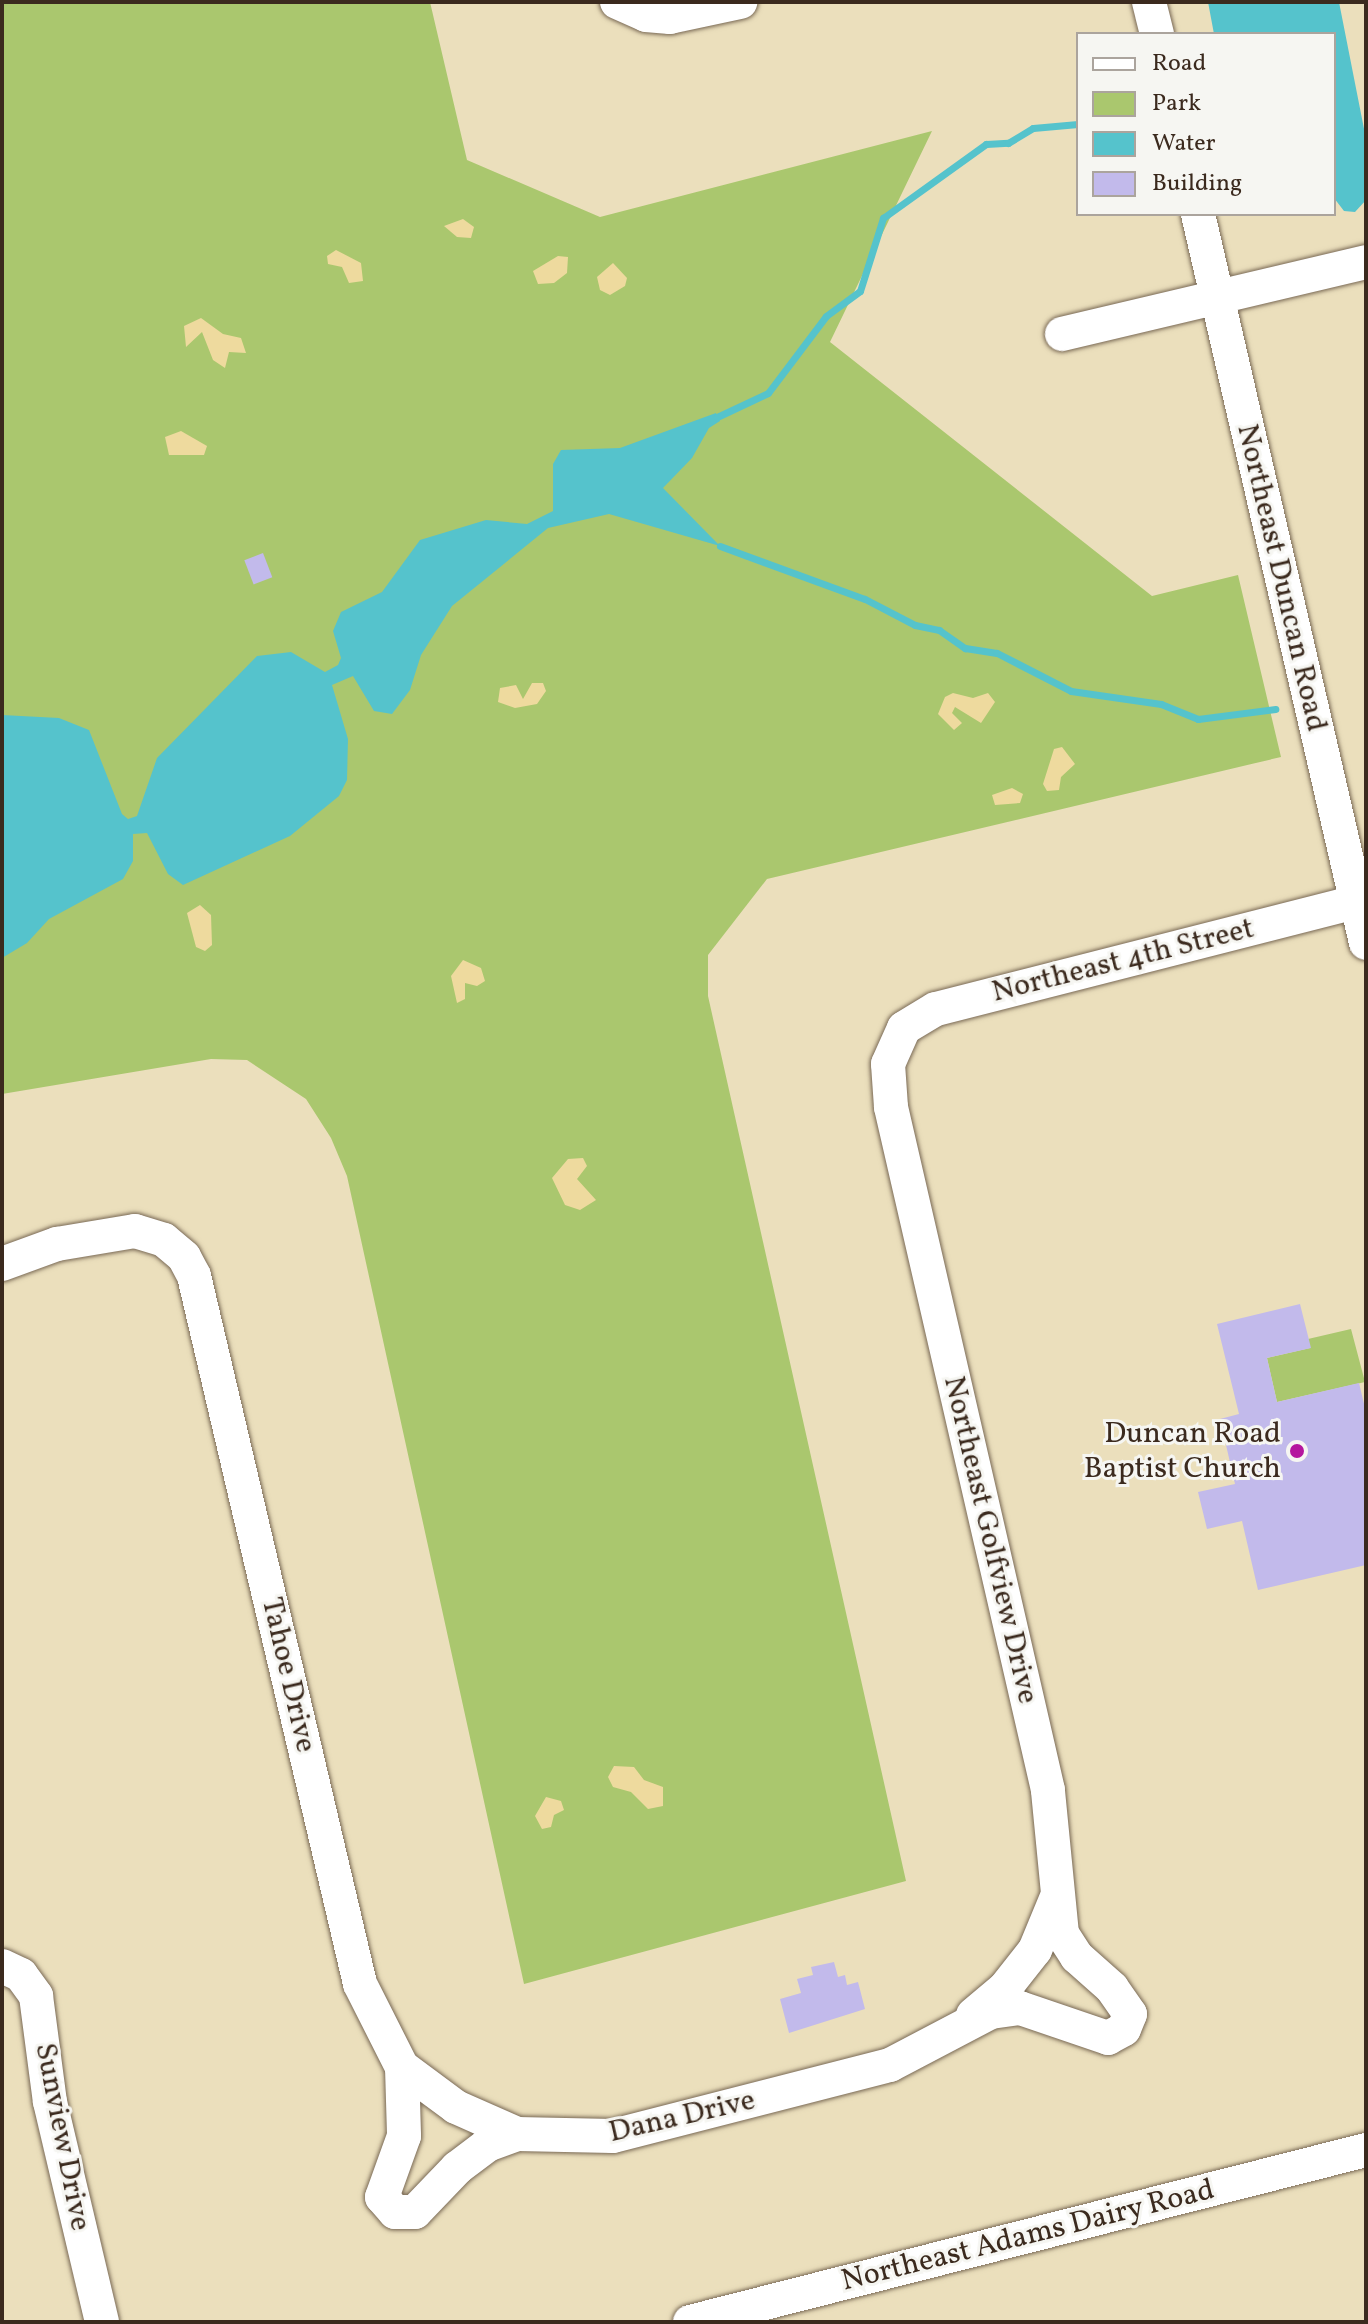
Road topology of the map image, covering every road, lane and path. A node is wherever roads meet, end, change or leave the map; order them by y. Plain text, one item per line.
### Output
1 (740, 2) edge
2 (1149, 2) edge
3 (631, 9) edge
4 (1156, 32) edge
5 (1198, 216) edge
6 (1366, 262) edge
7 (1217, 299) junction
8 (1062, 334) dead end
9 (1361, 900) edge
10 (1366, 943) edge
11 (892, 1045) joint
12 (2, 1264) edge
13 (1056, 1899) junction
14 (2, 1966) edge
15 (1130, 2014) joint
16 (957, 2028) junction
17 (402, 2067) junction
18 (517, 2134) junction
19 (1366, 2150) edge
20 (733, 2317) edge
21 (102, 2322) edge
22 (690, 2322) edge

1 - 3 street
2 - 4 street
5 - 7 street, Northeast Duncan Road
6 - 7 street
7 - 8 street
7 - 9 street, Northeast Duncan Road
9 - 10 street, Northeast Duncan Road
9 - 11 street, Northeast 4th Street
11 - 13 street, Northeast Golfview Drive
12 - 17 street, Tahoe Drive
13 - 15 street, Northeast Golfview Drive
13 - 16 street, Dana Drive
14 - 21 street, Sunview Drive
15 - 16 street, Dana Drive
16 - 18 street, Dana Drive
17 - 18 street, Tahoe Drive
17 - 18 street, Tahoe Drive
19 - 20 street, Northeast Adams Dairy Road
20 - 22 street, Northeast Adams Dairy Road

